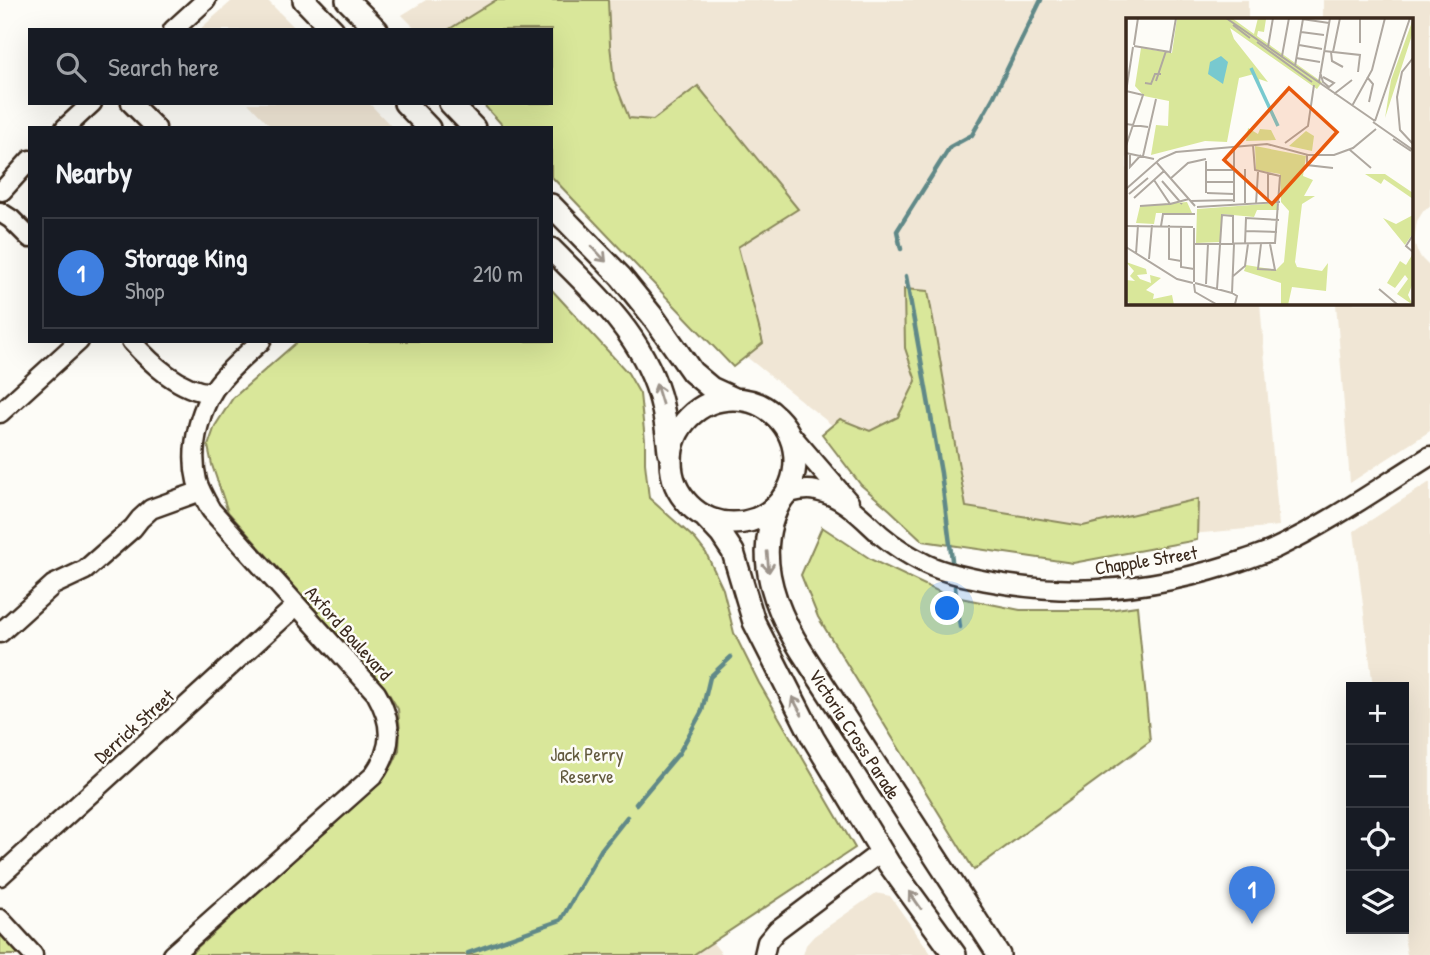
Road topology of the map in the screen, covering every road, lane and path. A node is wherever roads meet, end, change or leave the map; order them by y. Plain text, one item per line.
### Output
1 (206, 0) edge
2 (305, 0) edge
3 (347, 0) edge
4 (175, 28) edge
5 (331, 28) edge
6 (375, 28) edge
7 (90, 105) edge
8 (133, 105) edge
9 (407, 105) edge
10 (452, 105) edge
11 (67, 126) edge
12 (154, 126) edge
13 (427, 126) edge
14 (472, 126) edge
15 (27, 162) edge
16 (2, 199) edge
17 (553, 207) edge
18 (28, 235) edge
19 (553, 251) edge
20 (77, 343) edge
21 (133, 343) edge
22 (259, 343) edge
23 (212, 393) junction
24 (735, 399) junction
25 (0, 413) edge
26 (792, 436) junction
27 (1430, 456) edge
28 (670, 461) junction
29 (201, 491) junction
30 (784, 496) junction
31 (858, 514) junction
32 (706, 518) junction
33 (296, 607) junction
34 (0, 633) edge
35 (882, 851) junction
36 (0, 876) edge
37 (0, 919) edge
38 (33, 955) edge
39 (172, 955) edge
40 (764, 955) edge
41 (956, 955) edge
42 (999, 955) edge

1 - 4 street
2 - 5 main road
3 - 6 main road
7 - 11 street
8 - 12 street
9 - 13 main road
10 - 14 main road
15 - 16 street
16 - 18 street
17 -> 24 main road
28 -> 19 main road
20 - 25 street
21 - 23 street
22 - 23 street, Axford Boulevard
23 - 29 street, Axford Boulevard
24 - 26 main road
24 - 28 main road
26 - 30 main road
26 - 31 street, Chapple Street
27 - 31 street, Chapple Street
28 - 32 main road
29 - 33 street, Axford Boulevard
29 - 34 street
30 - 31 street, Chapple Street
30 - 32 main road
30 -> 42 main road, Victoria Cross Parade
35 -> 32 main road, Victoria Cross Parade
33 - 36 street, Derrick Street
33 - 39 street, Axford Boulevard
35 - 40 street
41 -> 35 main road, Victoria Cross Parade
37 - 38 street

